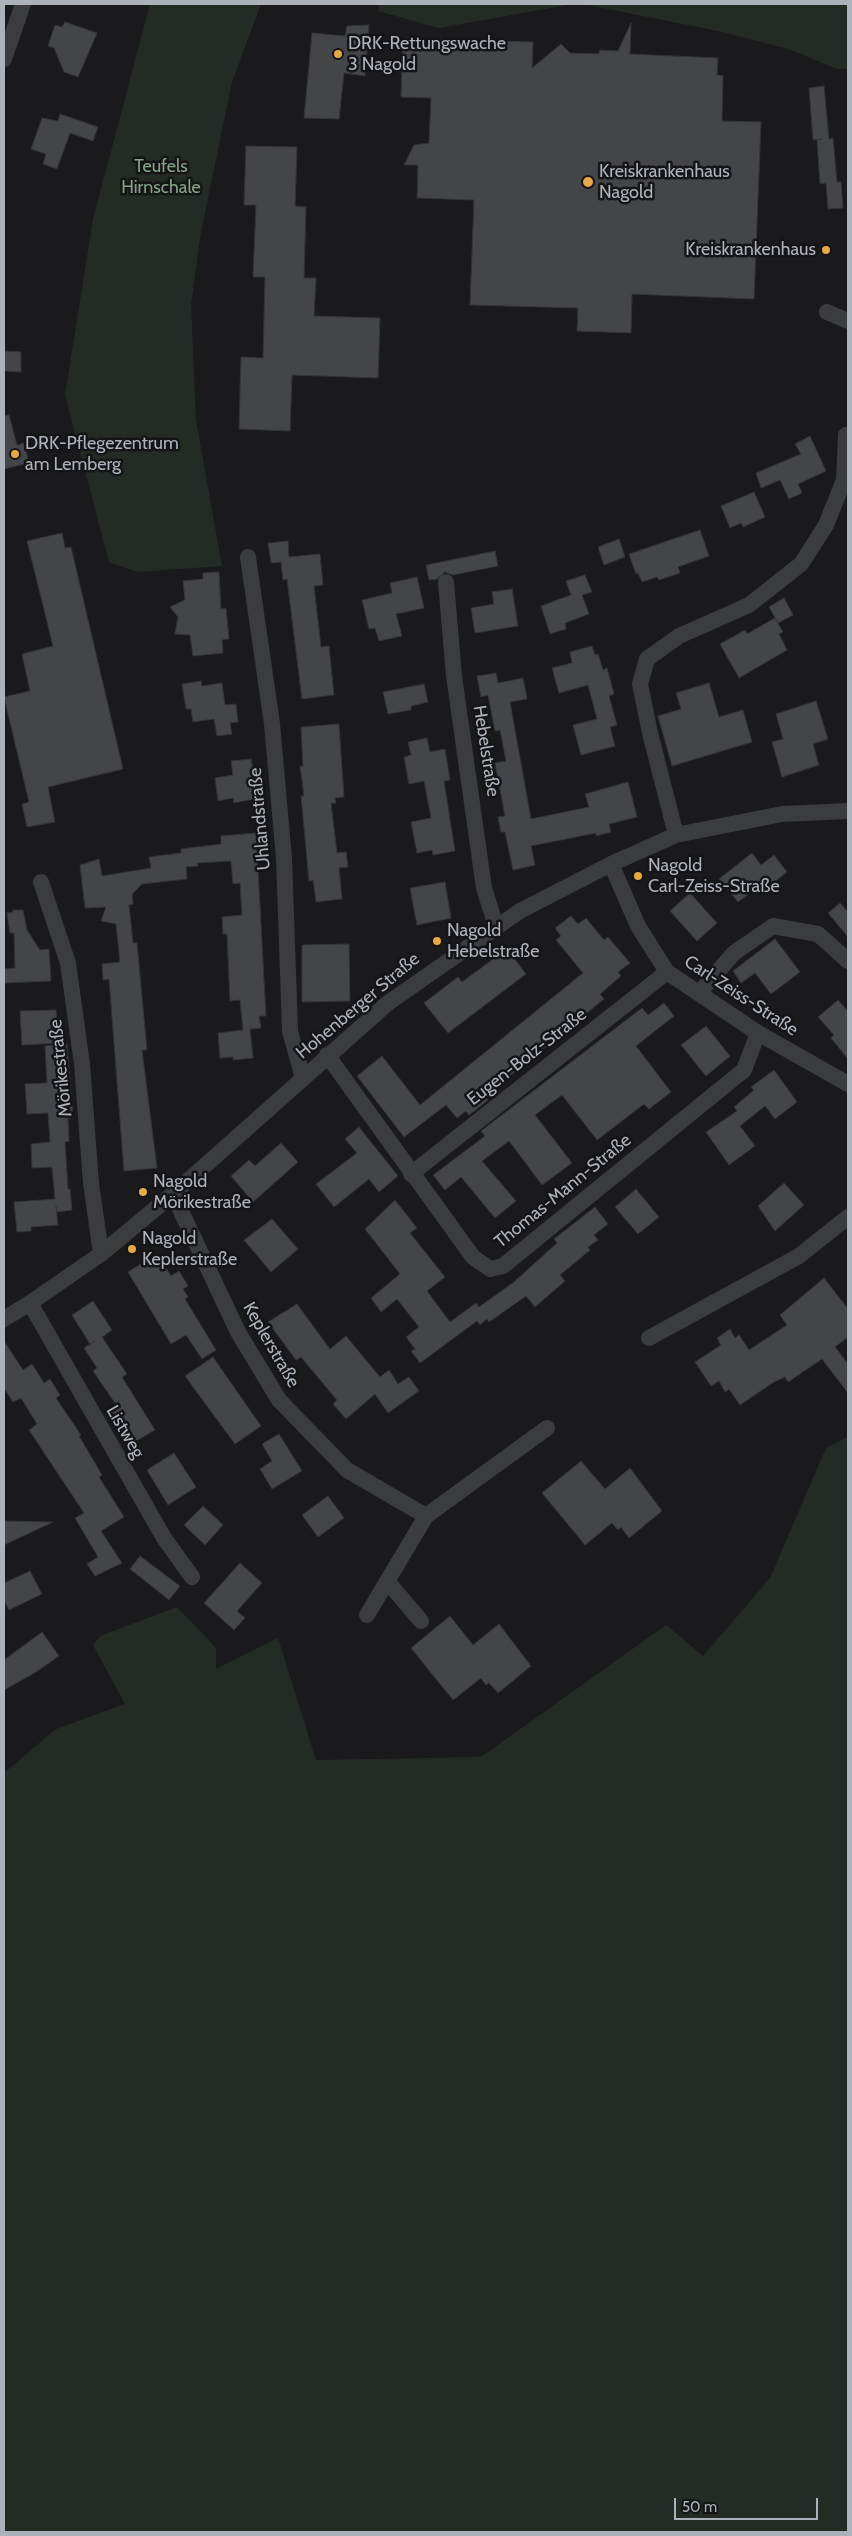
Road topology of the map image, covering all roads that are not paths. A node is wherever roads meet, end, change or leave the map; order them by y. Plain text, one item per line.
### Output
1 (23, 4) edge
2 (4, 59) edge
3 (827, 312) dead end
4 (848, 321) edge
5 (846, 434) dead end
6 (248, 557) dead end
7 (446, 582) dead end
8 (848, 811) edge
9 (676, 835) junction
10 (611, 864) junction
11 (41, 882) dead end
12 (496, 926) junction
13 (848, 962) edge
14 (667, 972) junction
15 (699, 993) junction
16 (758, 1033) junction
17 (327, 1055) junction
18 (303, 1078) junction
19 (848, 1084) edge
20 (411, 1174) junction
21 (173, 1194) junction
22 (848, 1217) edge
23 (101, 1254) junction
24 (30, 1303) junction
25 (4, 1319) edge
26 (649, 1338) dead end
27 (547, 1428) dead end
28 (426, 1516) junction
29 (192, 1577) dead end
30 (387, 1581) junction
31 (367, 1615) dead end
32 (421, 1621) dead end

1 - 2 street
3 - 4 street
5 - 9 street
6 - 18 street, Uhlandstraße
7 - 12 street, Hebelstraße
8 - 9 street, Hohenberger Straße
9 - 10 street, Hohenberger Straße
10 - 12 street, Hohenberger Straße
10 - 14 street, Carl-Zeiss-Straße
11 - 23 street, Mörikestraße
12 - 17 street, Hohenberger Straße
13 - 15 street
14 - 15 street, Carl-Zeiss-Straße
14 - 20 street, Eugen-Bolz-Straße
15 - 16 street, Carl-Zeiss-Straße
16 - 19 street, Carl-Zeiss-Straße
16 - 20 street, Thomas-Mann-Straße
17 - 18 street, Hohenberger Straße
17 - 20 street, Thomas-Mann-Straße
18 - 21 street, Hohenberger Straße
21 - 23 street, Hohenberger Straße
21 - 28 street, Keplerstraße
22 - 26 street
23 - 24 street, Hohenberger Straße
24 - 25 street, Hohenberger Straße
24 - 29 street, Listweg
27 - 28 street
28 - 30 street
30 - 31 street
30 - 32 street

